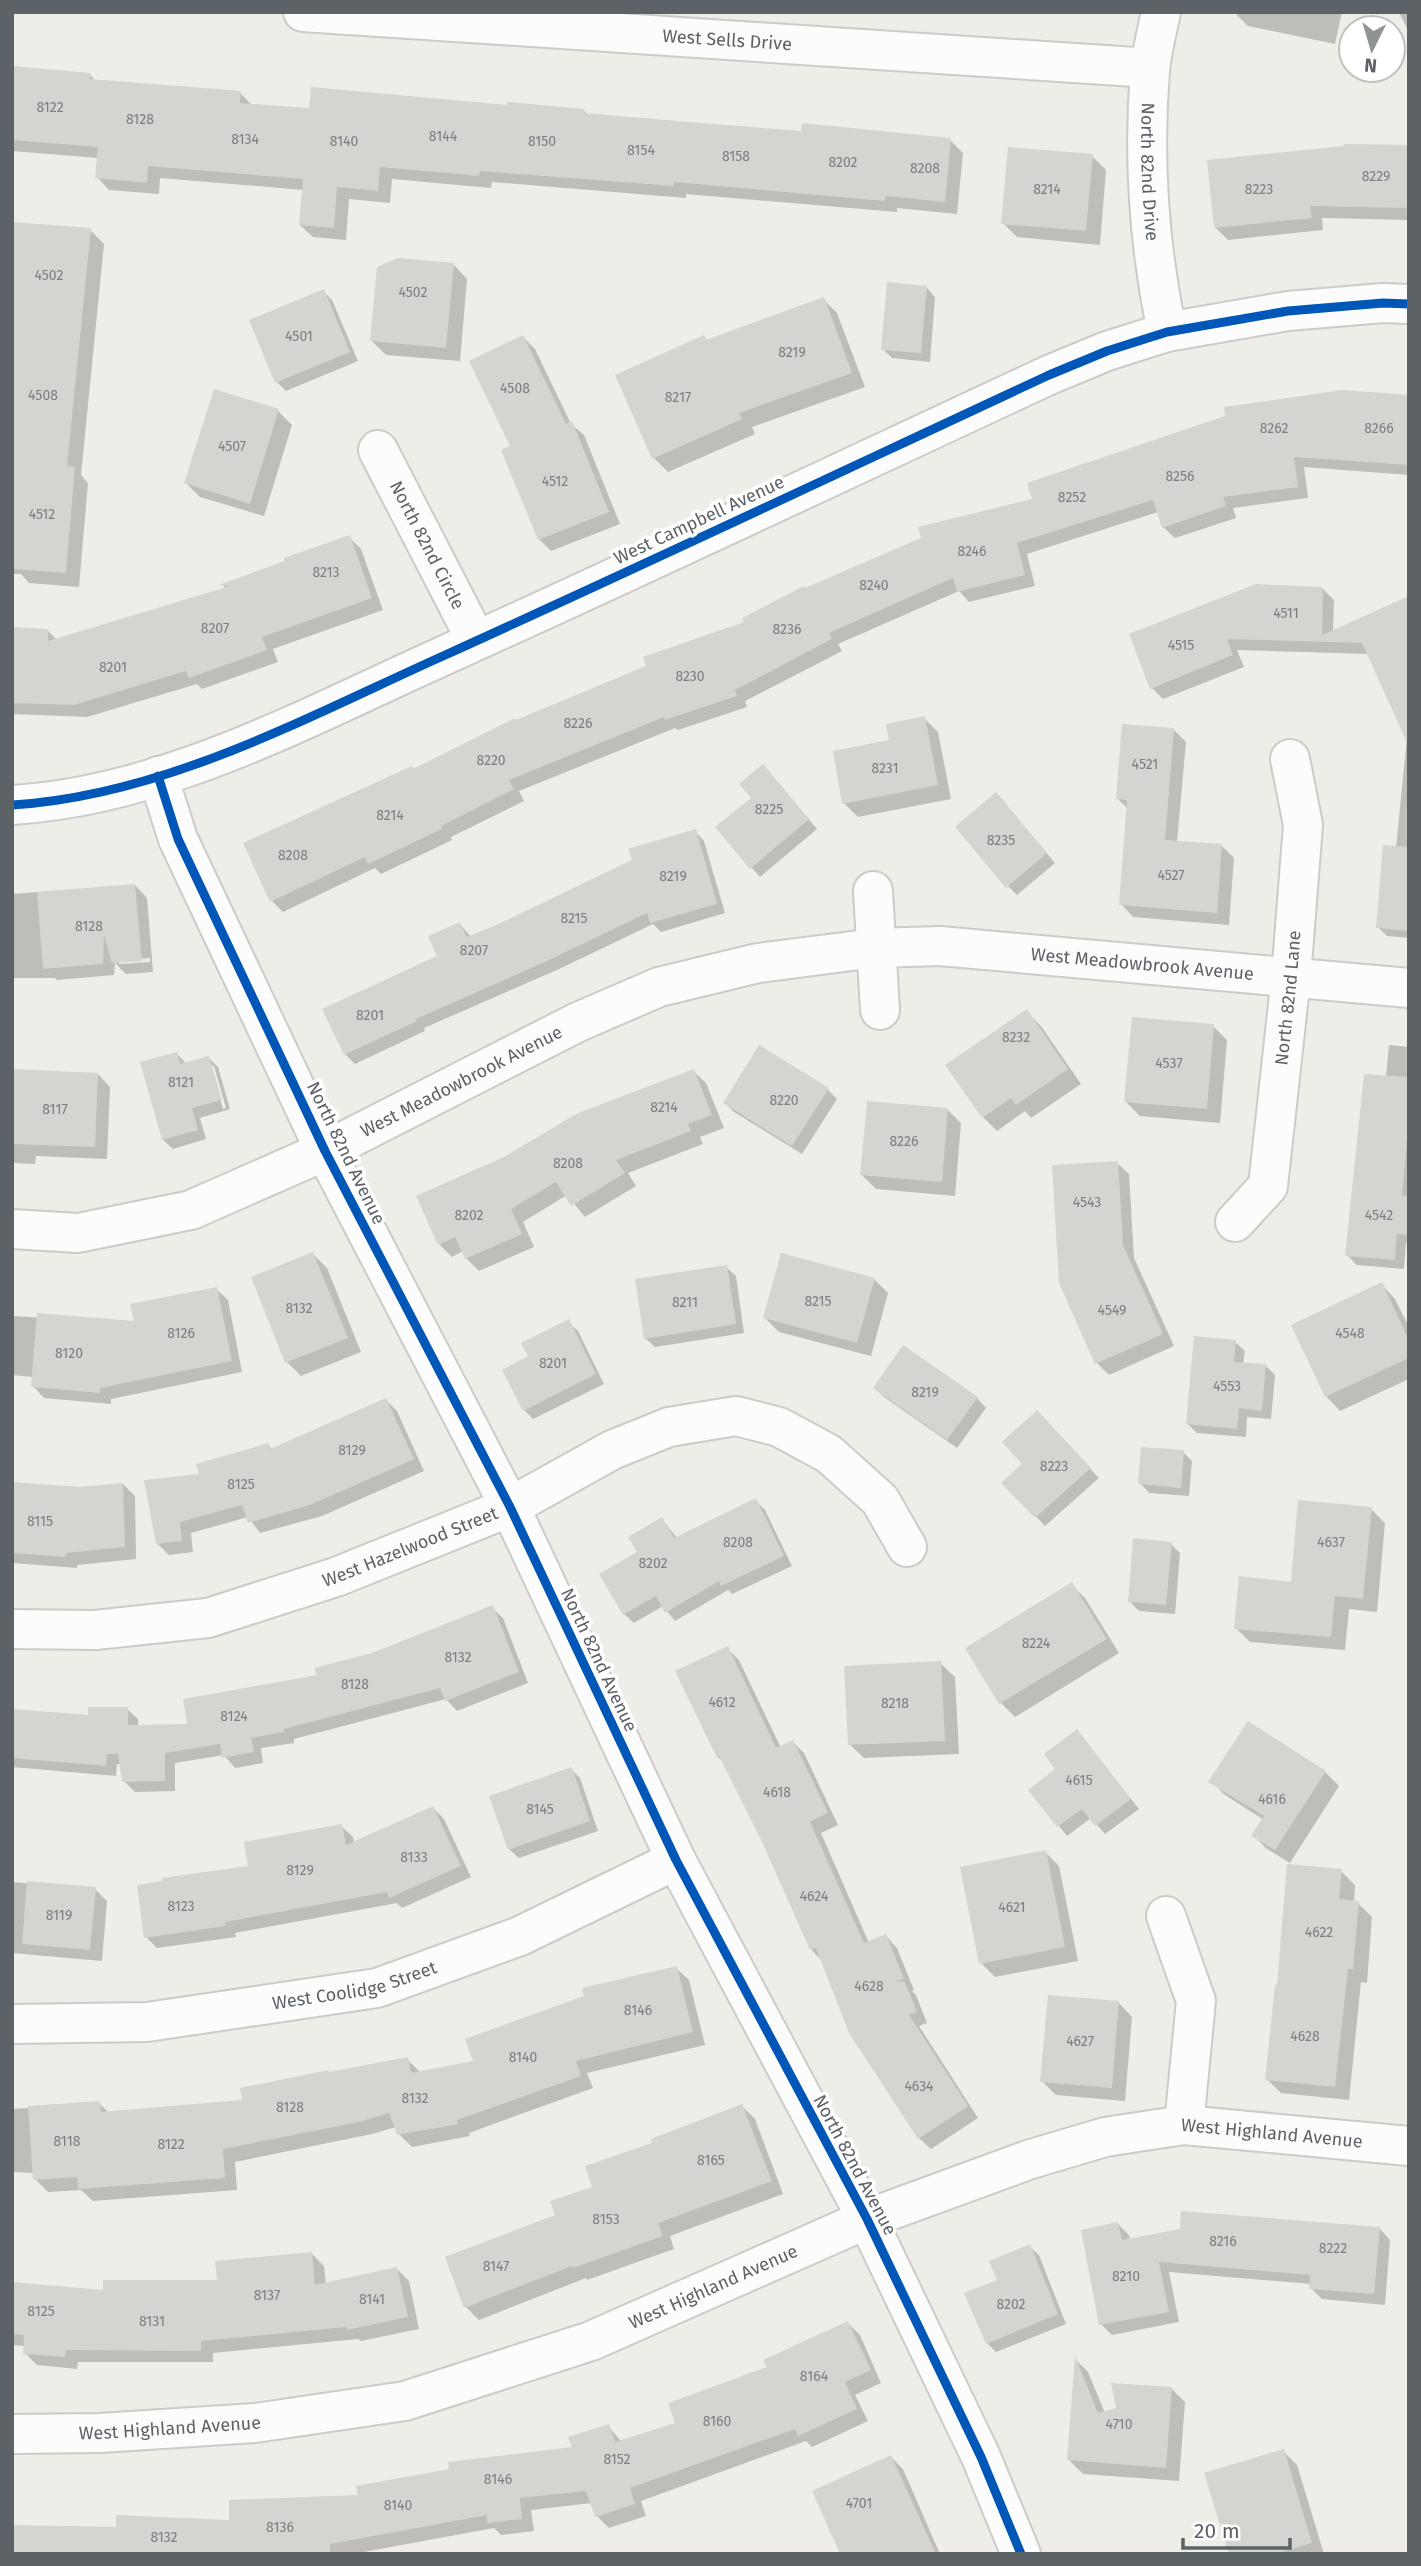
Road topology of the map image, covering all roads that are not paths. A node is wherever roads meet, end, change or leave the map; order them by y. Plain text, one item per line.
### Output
1 (303, 12) edge
2 (1161, 12) edge
3 (1150, 68) junction
4 (1409, 304) edge
5 (1167, 332) junction
6 (377, 450) dead end
7 (476, 640) junction
8 (1290, 759) dead end
9 (158, 776) junction
10 (12, 805) edge
11 (873, 891) dead end
12 (876, 948) junction
13 (1291, 977) junction
14 (1409, 988) edge
15 (880, 1010) dead end
16 (325, 1151) junction
17 (1235, 1222) dead end
18 (12, 1229) edge
19 (510, 1507) junction
20 (907, 1547) dead end
21 (12, 1629) edge
22 (676, 1860) junction
23 (1166, 1916) dead end
24 (12, 2024) edge
25 (1184, 2125) junction
26 (1409, 2146) edge
27 (867, 2220) junction
28 (12, 2434) edge
29 (1021, 2554) edge

1 - 3 street, West Sells Drive
2 - 3 street, North 82nd Drive
3 - 5 street, North 82nd Drive
4 - 5 street, West Campbell Avenue
5 - 7 street, West Campbell Avenue
6 - 7 street, North 82nd Circle
7 - 9 street, West Campbell Avenue
8 - 13 street, North 82nd Lane
9 - 10 street, West Campbell Avenue
9 - 16 street, North 82nd Avenue
11 - 12 street
12 - 13 street, West Meadowbrook Avenue
12 - 15 street
12 - 16 street, West Meadowbrook Avenue
13 - 14 street, West Meadowbrook Avenue
13 - 17 street, North 82nd Lane
16 - 18 street, West Meadowbrook Avenue
16 - 19 street, North 82nd Avenue
19 - 20 street, West Hazelwood Street
19 - 21 street, West Hazelwood Street
19 - 22 street, North 82nd Avenue
22 - 24 street, West Coolidge Street
22 - 27 street, North 82nd Avenue
23 - 25 street
25 - 26 street, West Highland Avenue
25 - 27 street, West Highland Avenue
27 - 28 street, West Highland Avenue
27 - 29 street, North 82nd Avenue

